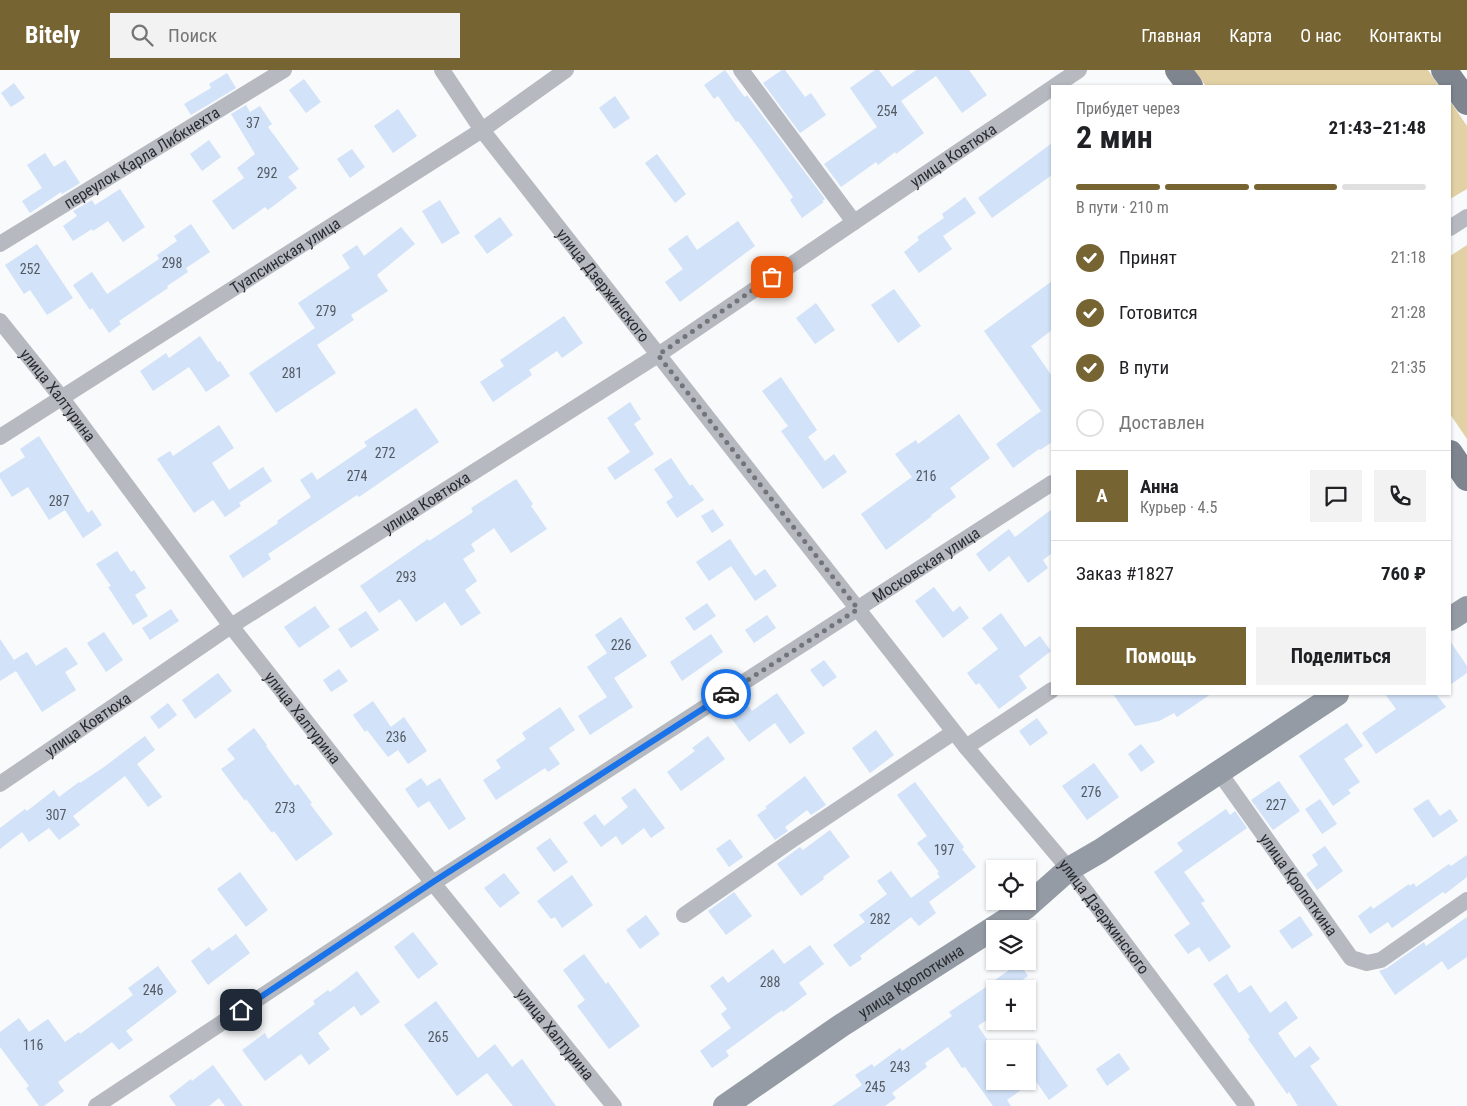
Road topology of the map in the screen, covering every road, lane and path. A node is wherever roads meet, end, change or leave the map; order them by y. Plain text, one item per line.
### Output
1 (284, 70) edge
2 (442, 70) edge
3 (566, 70) edge
4 (742, 70) edge
5 (1079, 70) edge
6 (1178, 70) edge
7 (1444, 70) edge
8 (1057, 85) edge
9 (1189, 85) edge
10 (1051, 89) edge
11 (1467, 102) edge
12 (482, 130) junction
13 (1467, 217) edge
14 (854, 222) junction
15 (1451, 227) edge
16 (0, 244) edge
17 (0, 321) edge
18 (658, 355) junction
19 (62, 397) junction
20 (0, 437) edge
21 (1451, 454) edge
22 (1467, 478) edge
23 (1051, 484) edge
24 (1467, 608) edge
25 (858, 609) junction
26 (1451, 618) edge
27 (231, 626) junction
28 (1051, 691) edge
29 (1335, 695) edge
30 (954, 732) junction
31 (966, 747) junction
32 (1219, 772) junction
33 (0, 784) edge
34 (1068, 869) junction
35 (433, 882) junction
36 (1467, 900) edge
37 (684, 915) dead end
38 (96, 1106) edge
39 (614, 1106) edge
40 (725, 1106) edge
41 (1247, 1106) edge

1 - 16 street, переулок Карла Либкнехта
2 - 12 street, улица Дзержинского
3 - 12 street, Туапсинская улица
4 - 14 street
5 - 8 street, улица Ковтюха
6 - 9 main road
7 - 11 main road
10 - 14 street, улица Ковтюха
12 - 18 street, улица Дзержинского
12 - 19 street, Туапсинская улица
13 - 15 street
14 - 18 street, улица Ковтюха
17 - 19 street, улица Халтурина
18 - 25 street, улица Дзержинского
18 - 27 street, улица Ковтюха
19 - 20 street, Туапсинская улица
19 - 27 street, улица Халтурина
21 - 22 main road
23 - 25 street, Московская улица
24 - 26 main road
25 - 30 street, улица Дзержинского
25 - 35 street, Московская улица
27 - 33 street, улица Ковтюха
27 - 35 street, улица Халтурина
28 - 31 street
29 - 32 main road, улица Кропоткина
30 - 31 street, улица Дзержинского
30 - 37 street
31 - 34 street, улица Дзержинского
32 - 34 main road, улица Кропоткина
32 - 36 street, улица Кропоткина
34 - 40 main road, улица Кропоткина
34 - 41 street, улица Дзержинского
35 - 38 street, Московская улица
35 - 39 street, улица Халтурина

